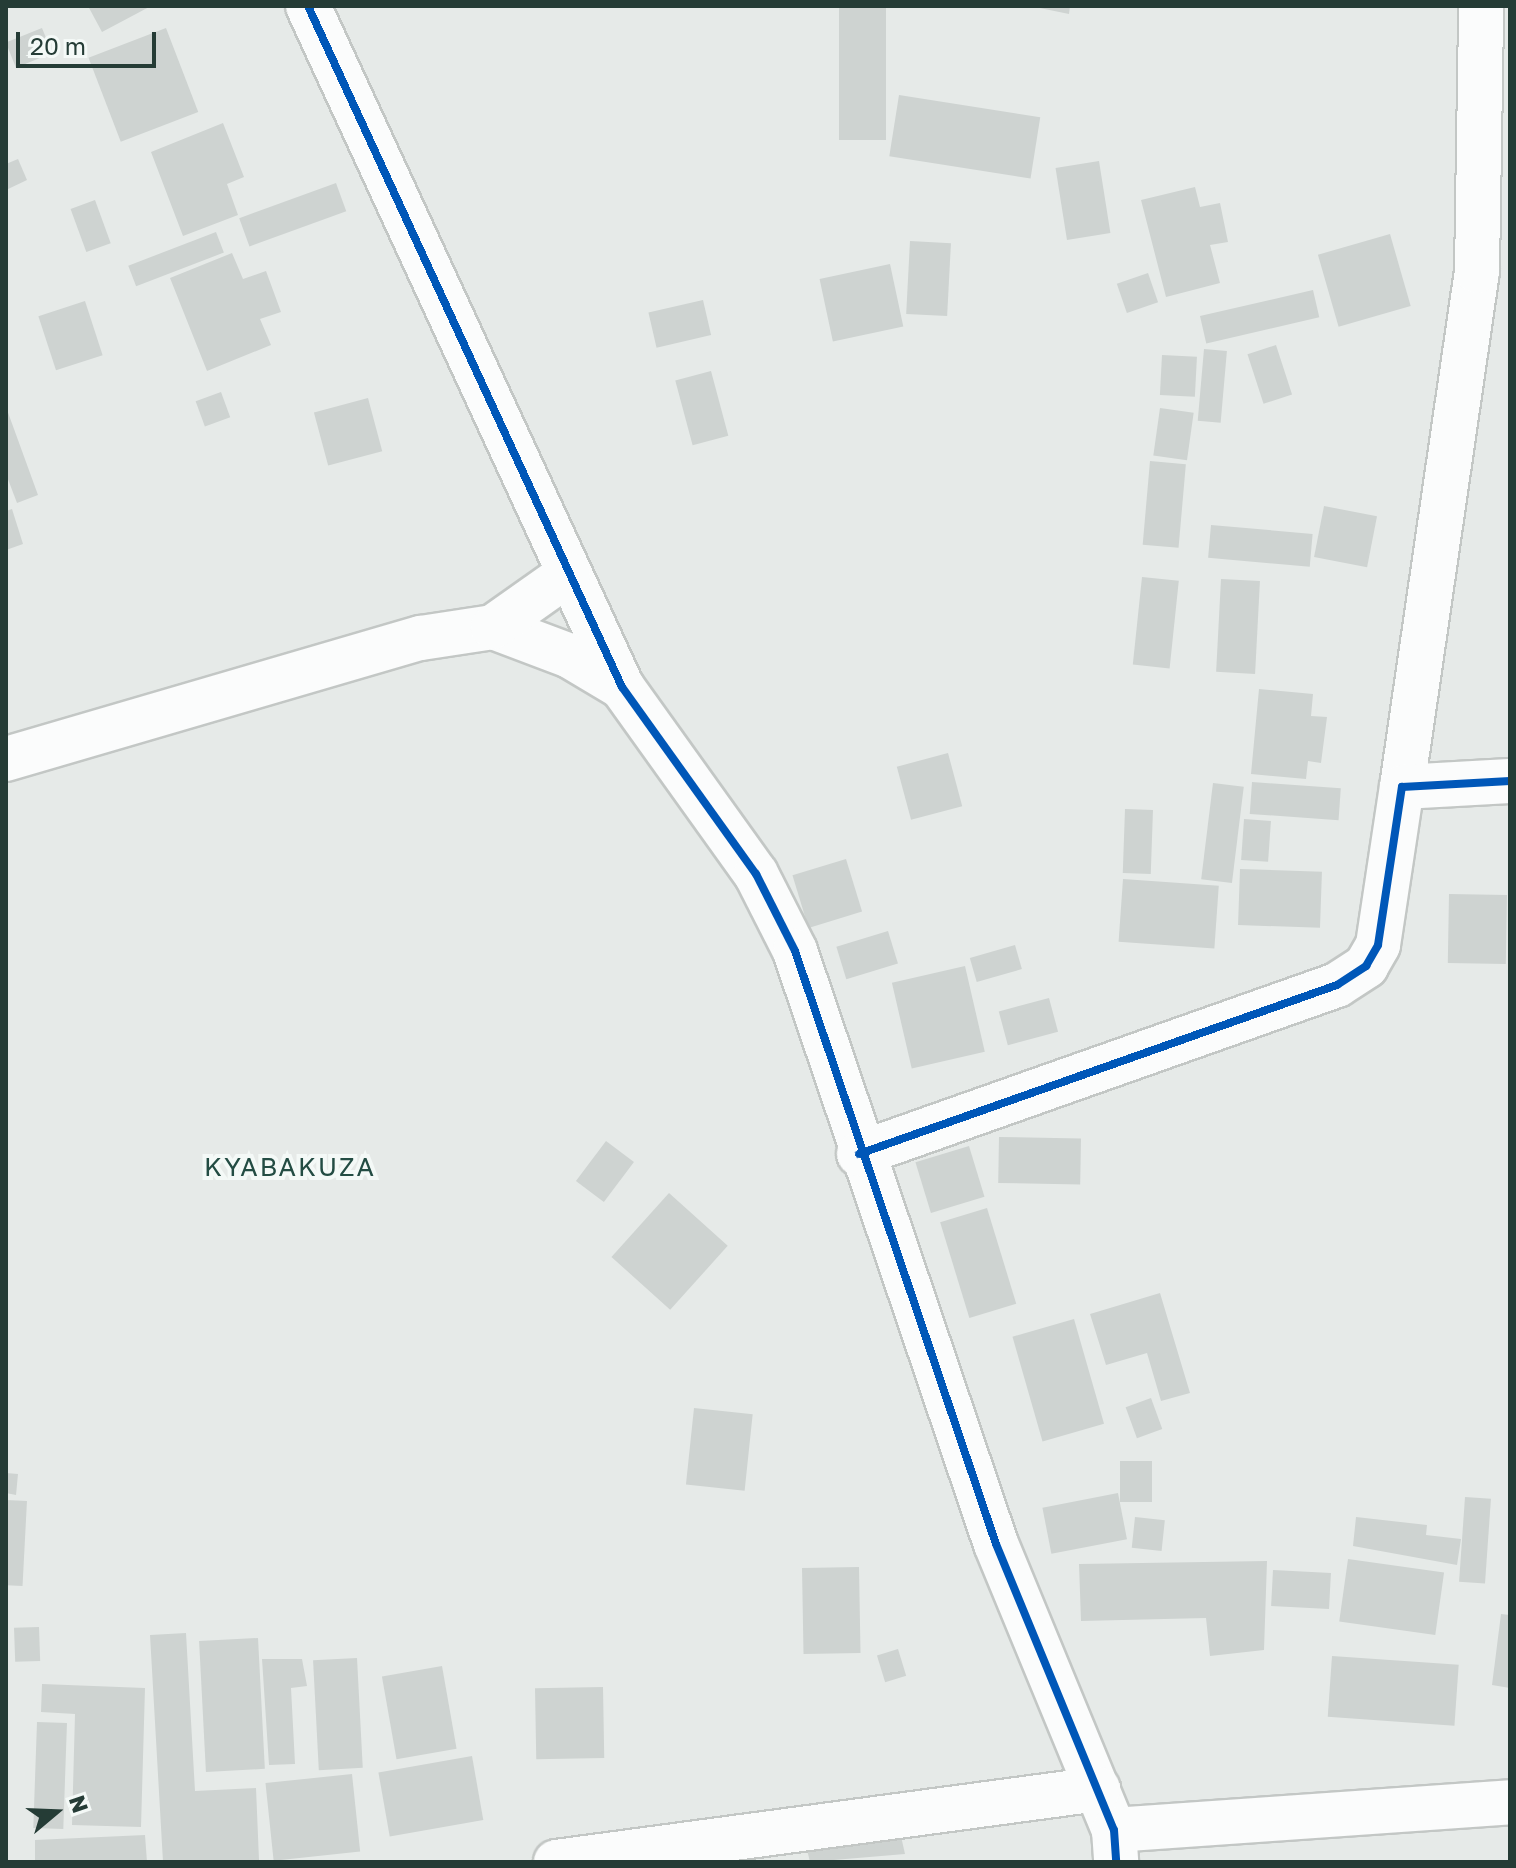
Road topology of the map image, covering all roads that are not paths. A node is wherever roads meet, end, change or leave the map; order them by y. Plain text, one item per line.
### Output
1 (308, 6) edge
2 (1481, 6) edge
3 (568, 574) junction
4 (493, 627) junction
5 (622, 687) junction
6 (6, 759) edge
7 (1510, 781) edge
8 (1402, 787) junction
9 (859, 1154) junction
10 (1098, 1789) junction
11 (1510, 1802) edge
12 (1115, 1846) edge
13 (556, 1862) edge

1 - 3 street
2 - 8 street
3 - 4 street
3 - 5 street
4 - 5 street
4 - 6 street
5 - 9 street
7 - 8 street
8 - 9 street
9 - 10 street
10 - 12 street
10 - 13 street
11 - 12 street

